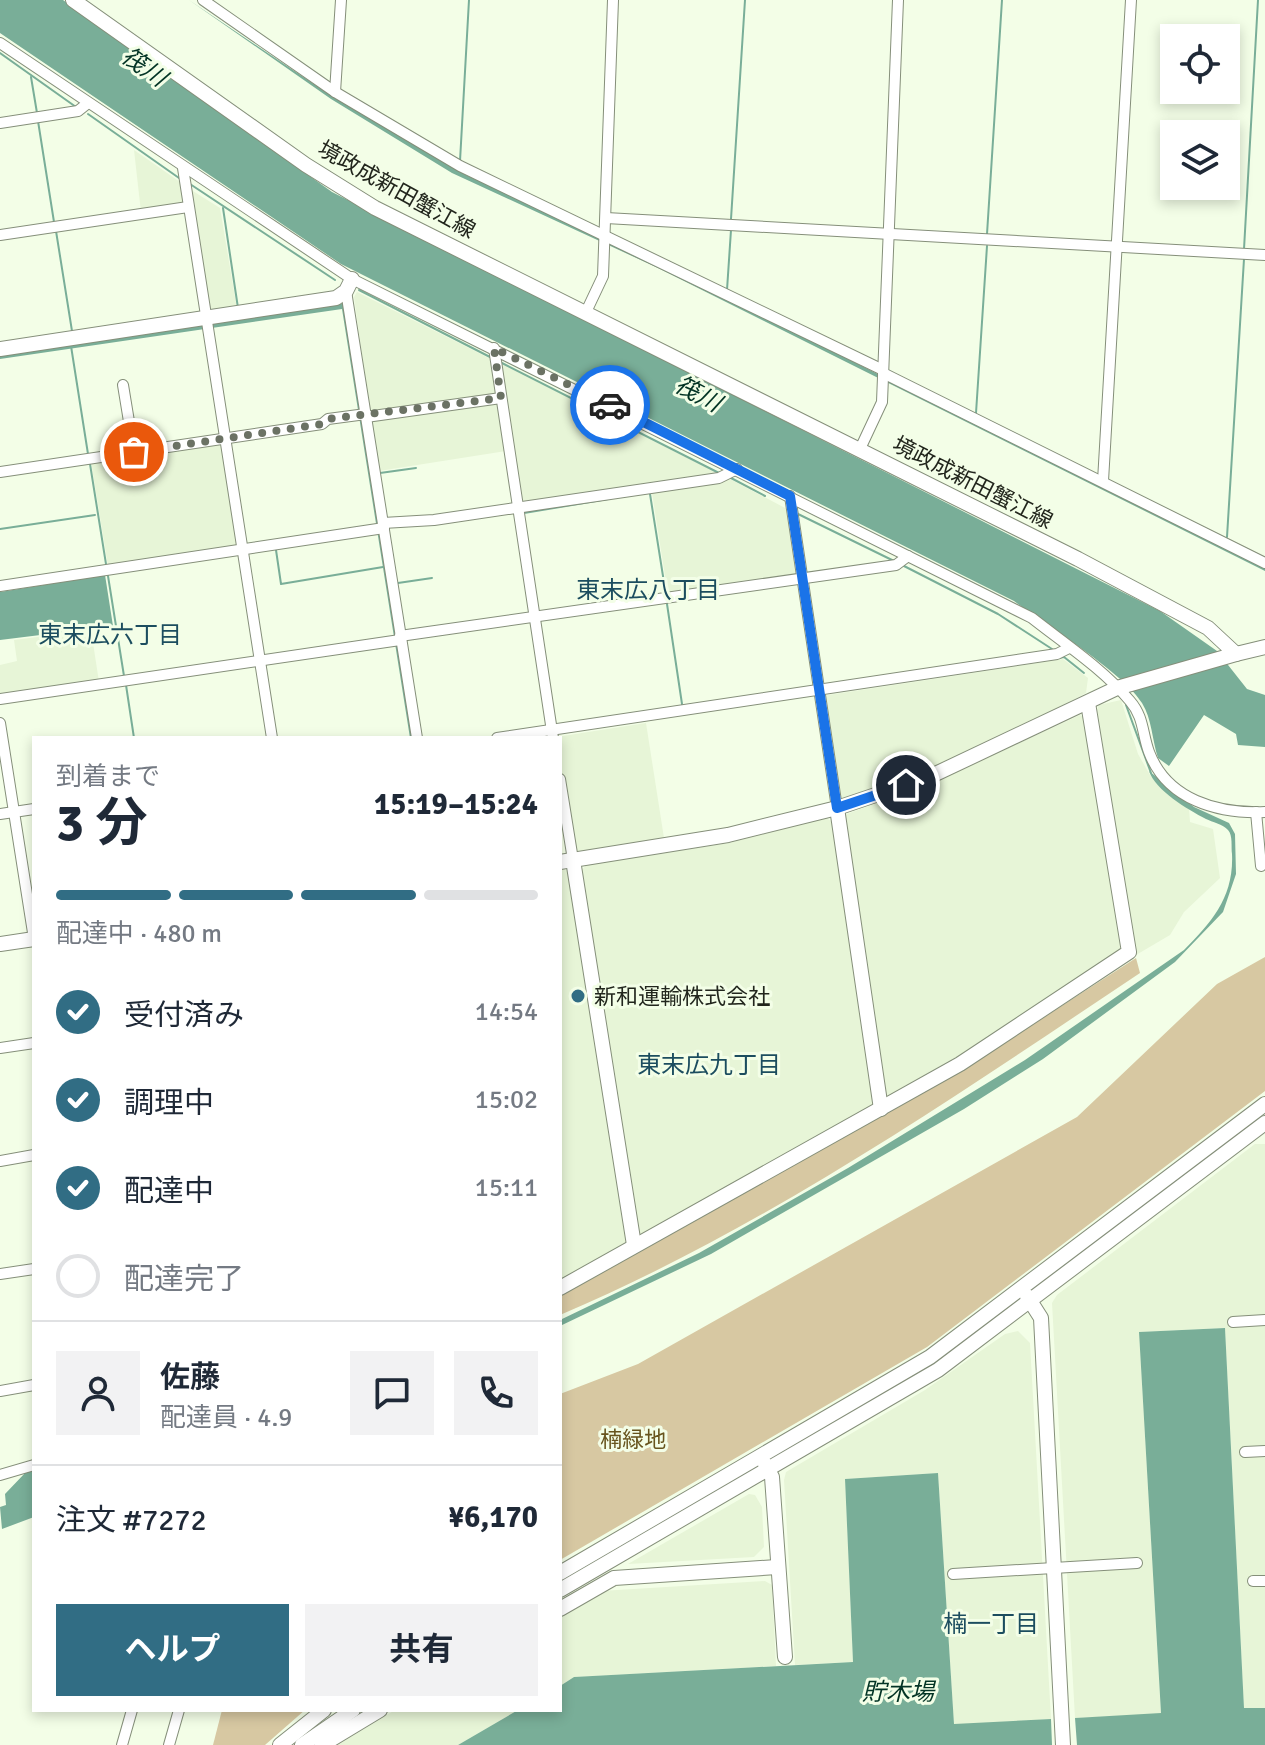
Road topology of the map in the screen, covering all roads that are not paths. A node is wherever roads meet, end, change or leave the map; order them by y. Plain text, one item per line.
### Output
1 (73, 0) edge
2 (341, 0) edge
3 (613, 0) edge
4 (898, 0) edge
5 (1131, 0) edge
6 (201, 2) edge
7 (0, 43) edge
8 (335, 92) junction
9 (88, 103) junction
10 (0, 123) edge
11 (183, 168) junction
12 (188, 207) junction
13 (606, 218) junction
14 (889, 233) junction
15 (0, 235) edge
16 (604, 239) junction
17 (1117, 247) junction
18 (1265, 255) edge
19 (349, 285) junction
20 (586, 312) junction
21 (206, 322) junction
22 (494, 348) junction
23 (0, 349) edge
24 (883, 375) junction
25 (123, 385) dead end
26 (501, 398) junction
27 (363, 415) junction
28 (225, 438) junction
29 (860, 449) junction
30 (134, 452) junction
31 (737, 469) junction
32 (0, 472) edge
33 (1103, 481) junction
34 (790, 496) junction
35 (518, 508) junction
36 (381, 527) junction
37 (243, 549) junction
38 (908, 556) junction
39 (1265, 563) edge
40 (801, 578) junction
41 (0, 586) edge
42 (536, 619) junction
43 (398, 639) junction
44 (1265, 647) edge
45 (1069, 648) junction
46 (1231, 655) junction
47 (259, 661) junction
48 (1117, 688) junction
49 (817, 690) junction
50 (0, 699) edge
51 (1088, 703) junction
52 (0, 723) edge
53 (553, 734) edge
54 (272, 736) edge
55 (417, 736) edge
56 (525, 736) edge
57 (562, 806) edge
58 (837, 808) junction
59 (32, 809) edge
60 (14, 812) junction
61 (1260, 812) edge
62 (0, 814) edge
63 (1265, 859) edge
64 (566, 861) edge
65 (32, 926) edge
66 (32, 939) edge
67 (0, 944) edge
68 (32, 1043) edge
69 (0, 1048) edge
70 (1265, 1104) edge
71 (881, 1109) junction
72 (1265, 1123) edge
73 (32, 1155) edge
74 (0, 1161) edge
75 (634, 1245) junction
76 (32, 1269) edge
77 (0, 1274) edge
78 (562, 1287) edge
79 (1027, 1296) junction
80 (1265, 1320) edge
81 (1233, 1322) dead end
82 (32, 1385) edge
83 (0, 1391) edge
84 (1265, 1451) edge
85 (1245, 1452) dead end
86 (765, 1464) junction
87 (32, 1466) edge
88 (0, 1475) edge
89 (1137, 1563) dead end
90 (777, 1567) junction
91 (1053, 1568) junction
92 (562, 1572) edge
93 (953, 1574) dead end
94 (562, 1589) edge
95 (562, 1608) edge
96 (785, 1657) dead end
97 (131, 1712) edge
98 (178, 1712) edge
99 (321, 1712) edge
100 (350, 1712) edge
101 (377, 1712) edge
102 (122, 1745) edge
103 (169, 1745) edge
104 (280, 1745) edge
105 (302, 1745) edge
106 (322, 1745) edge
107 (1063, 1745) edge

1 - 20 street, 境政成新田蟹江線
2 - 8 street
3 - 13 street
4 - 14 street
5 - 17 street
6 - 8 street
7 - 9 street
8 - 16 street
9 - 10 street
9 - 11 street
11 - 12 street
11 - 19 street
12 - 15 street
12 - 21 street
13 - 14 street
13 - 16 street
14 - 17 street
14 - 24 street
16 - 20 street
16 - 24 street
17 - 18 street
17 - 33 street
19 - 21 street
19 - 22 street
19 - 27 street
20 - 29 street, 境政成新田蟹江線
21 - 23 street
21 - 28 street
22 - 26 street
22 - 31 street
24 - 29 street
24 - 33 street
25 - 30 street
26 - 27 street
26 - 35 street
27 - 28 street
27 - 36 street
28 - 30 street
28 - 37 street
29 - 46 street, 境政成新田蟹江線
30 - 32 street
31 - 34 street
31 - 35 street
33 - 39 street
34 - 38 street
34 - 40 street
35 - 36 street
35 - 42 street
36 - 37 street
36 - 43 street
37 - 41 street
37 - 47 street
38 - 40 street
38 - 45 street
40 - 42 street
40 - 49 street
42 - 43 street
42 - 53 street
43 - 47 street
43 - 55 street
44 - 46 street
45 - 48 street
45 - 49 street
46 - 48 street
47 - 50 street
47 - 54 street
48 - 51 street
48 - 61 street
49 - 53 street
49 - 58 street
51 - 58 street
51 - 71 street
52 - 60 street
53 - 56 street
57 - 64 street
58 - 64 street
58 - 71 street
59 - 60 street
60 - 62 street
60 - 65 street
61 - 63 street
64 - 75 street
66 - 67 street
68 - 69 street
70 - 79 street
71 - 75 street
72 - 79 street
73 - 74 street
75 - 78 street
76 - 77 street
79 - 86 street
79 - 91 street
80 - 81 street
82 - 83 street
84 - 85 street
86 - 90 street
86 - 92 street
86 - 94 street
87 - 88 street
89 - 91 street
90 - 95 street
90 - 96 street
91 - 93 street
91 - 107 street
97 - 102 street
98 - 103 street
99 - 104 street
100 - 105 street
101 - 106 street

